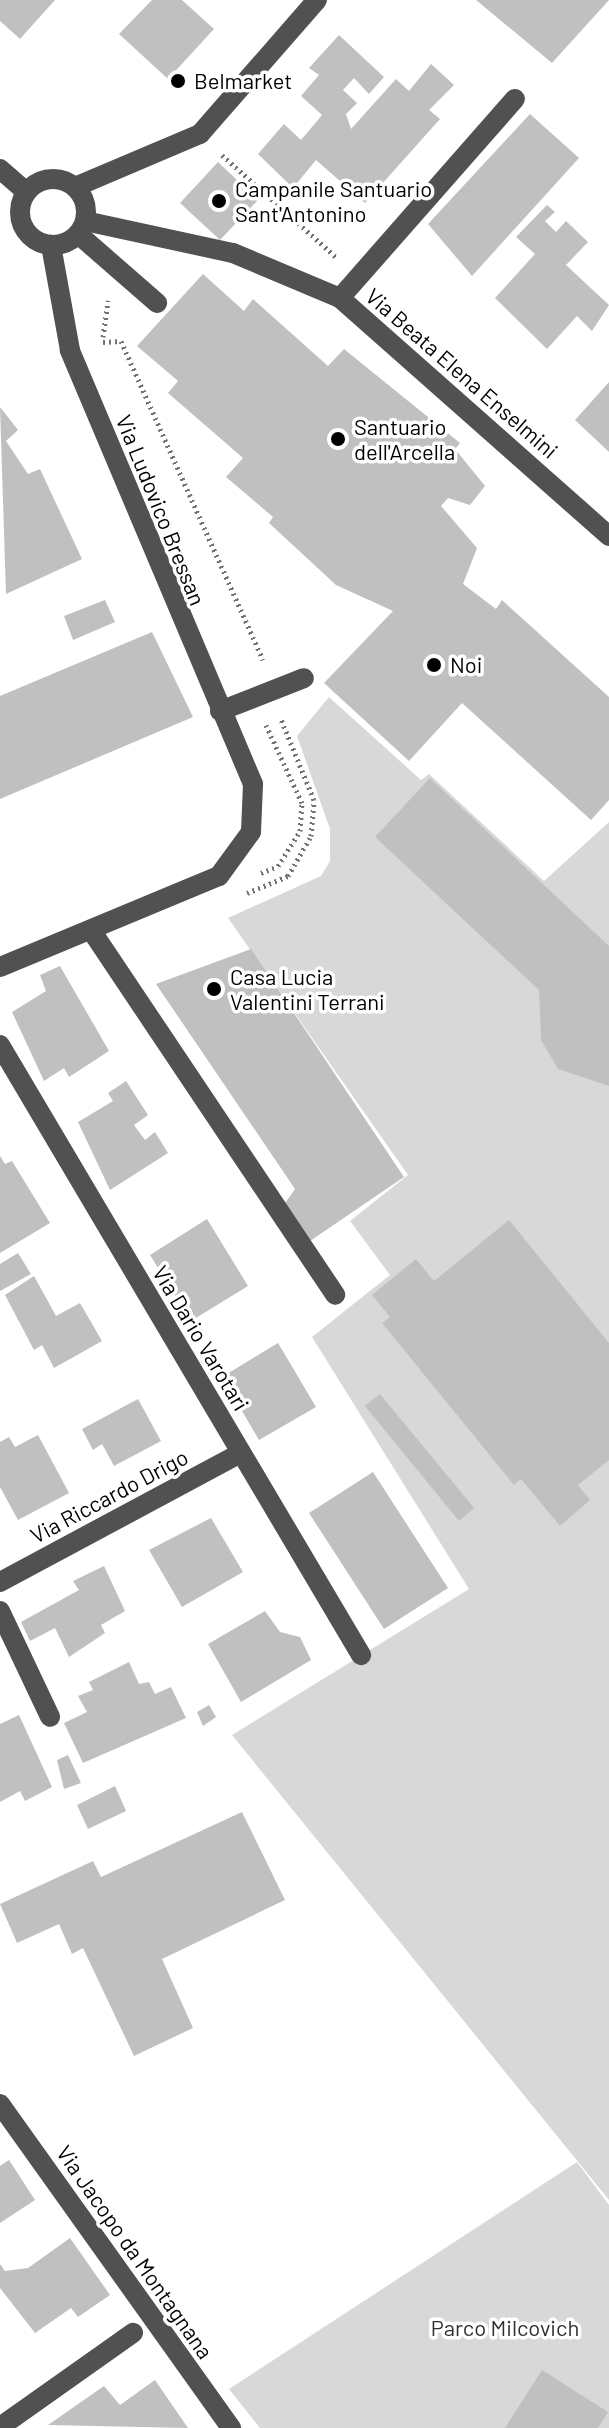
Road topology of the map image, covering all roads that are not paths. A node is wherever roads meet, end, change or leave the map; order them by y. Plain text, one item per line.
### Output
1 (317, 0) edge
2 (515, 99) dead end
3 (0, 169) edge
4 (75, 187) junction
5 (26, 192) junction
6 (81, 227) junction
7 (51, 245) junction
8 (340, 298) junction
9 (157, 303) dead end
10 (609, 536) edge
11 (304, 678) dead end
12 (220, 711) junction
13 (91, 930) junction
14 (0, 967) edge
15 (0, 1045) edge
16 (335, 1295) dead end
17 (241, 1453) junction
18 (0, 1582) edge
19 (0, 1611) edge
20 (361, 1655) dead end
21 (50, 1717) dead end
22 (0, 2104) edge
23 (133, 2333) dead end
24 (0, 2427) edge
25 (231, 2428) edge

1 - 4 street
2 - 8 street
3 - 5 street
4 - 5 street
4 - 6 street
5 - 7 street
6 - 7 street
6 - 8 street, Via Beata Elena Enselmini
6 - 9 street
7 - 12 street, Via Ludovico Bressan
8 - 10 street, Via Beata Elena Enselmini
11 - 12 street
12 - 13 street, Via Ludovico Bressan
13 - 14 street
13 - 16 street
15 - 17 street, Via Dario Varotari
17 - 18 street, Via Riccardo Drigo
17 - 20 street, Via Dario Varotari
19 - 21 street
22 - 25 street, Via Jacopo da Montagnana
23 - 24 street

